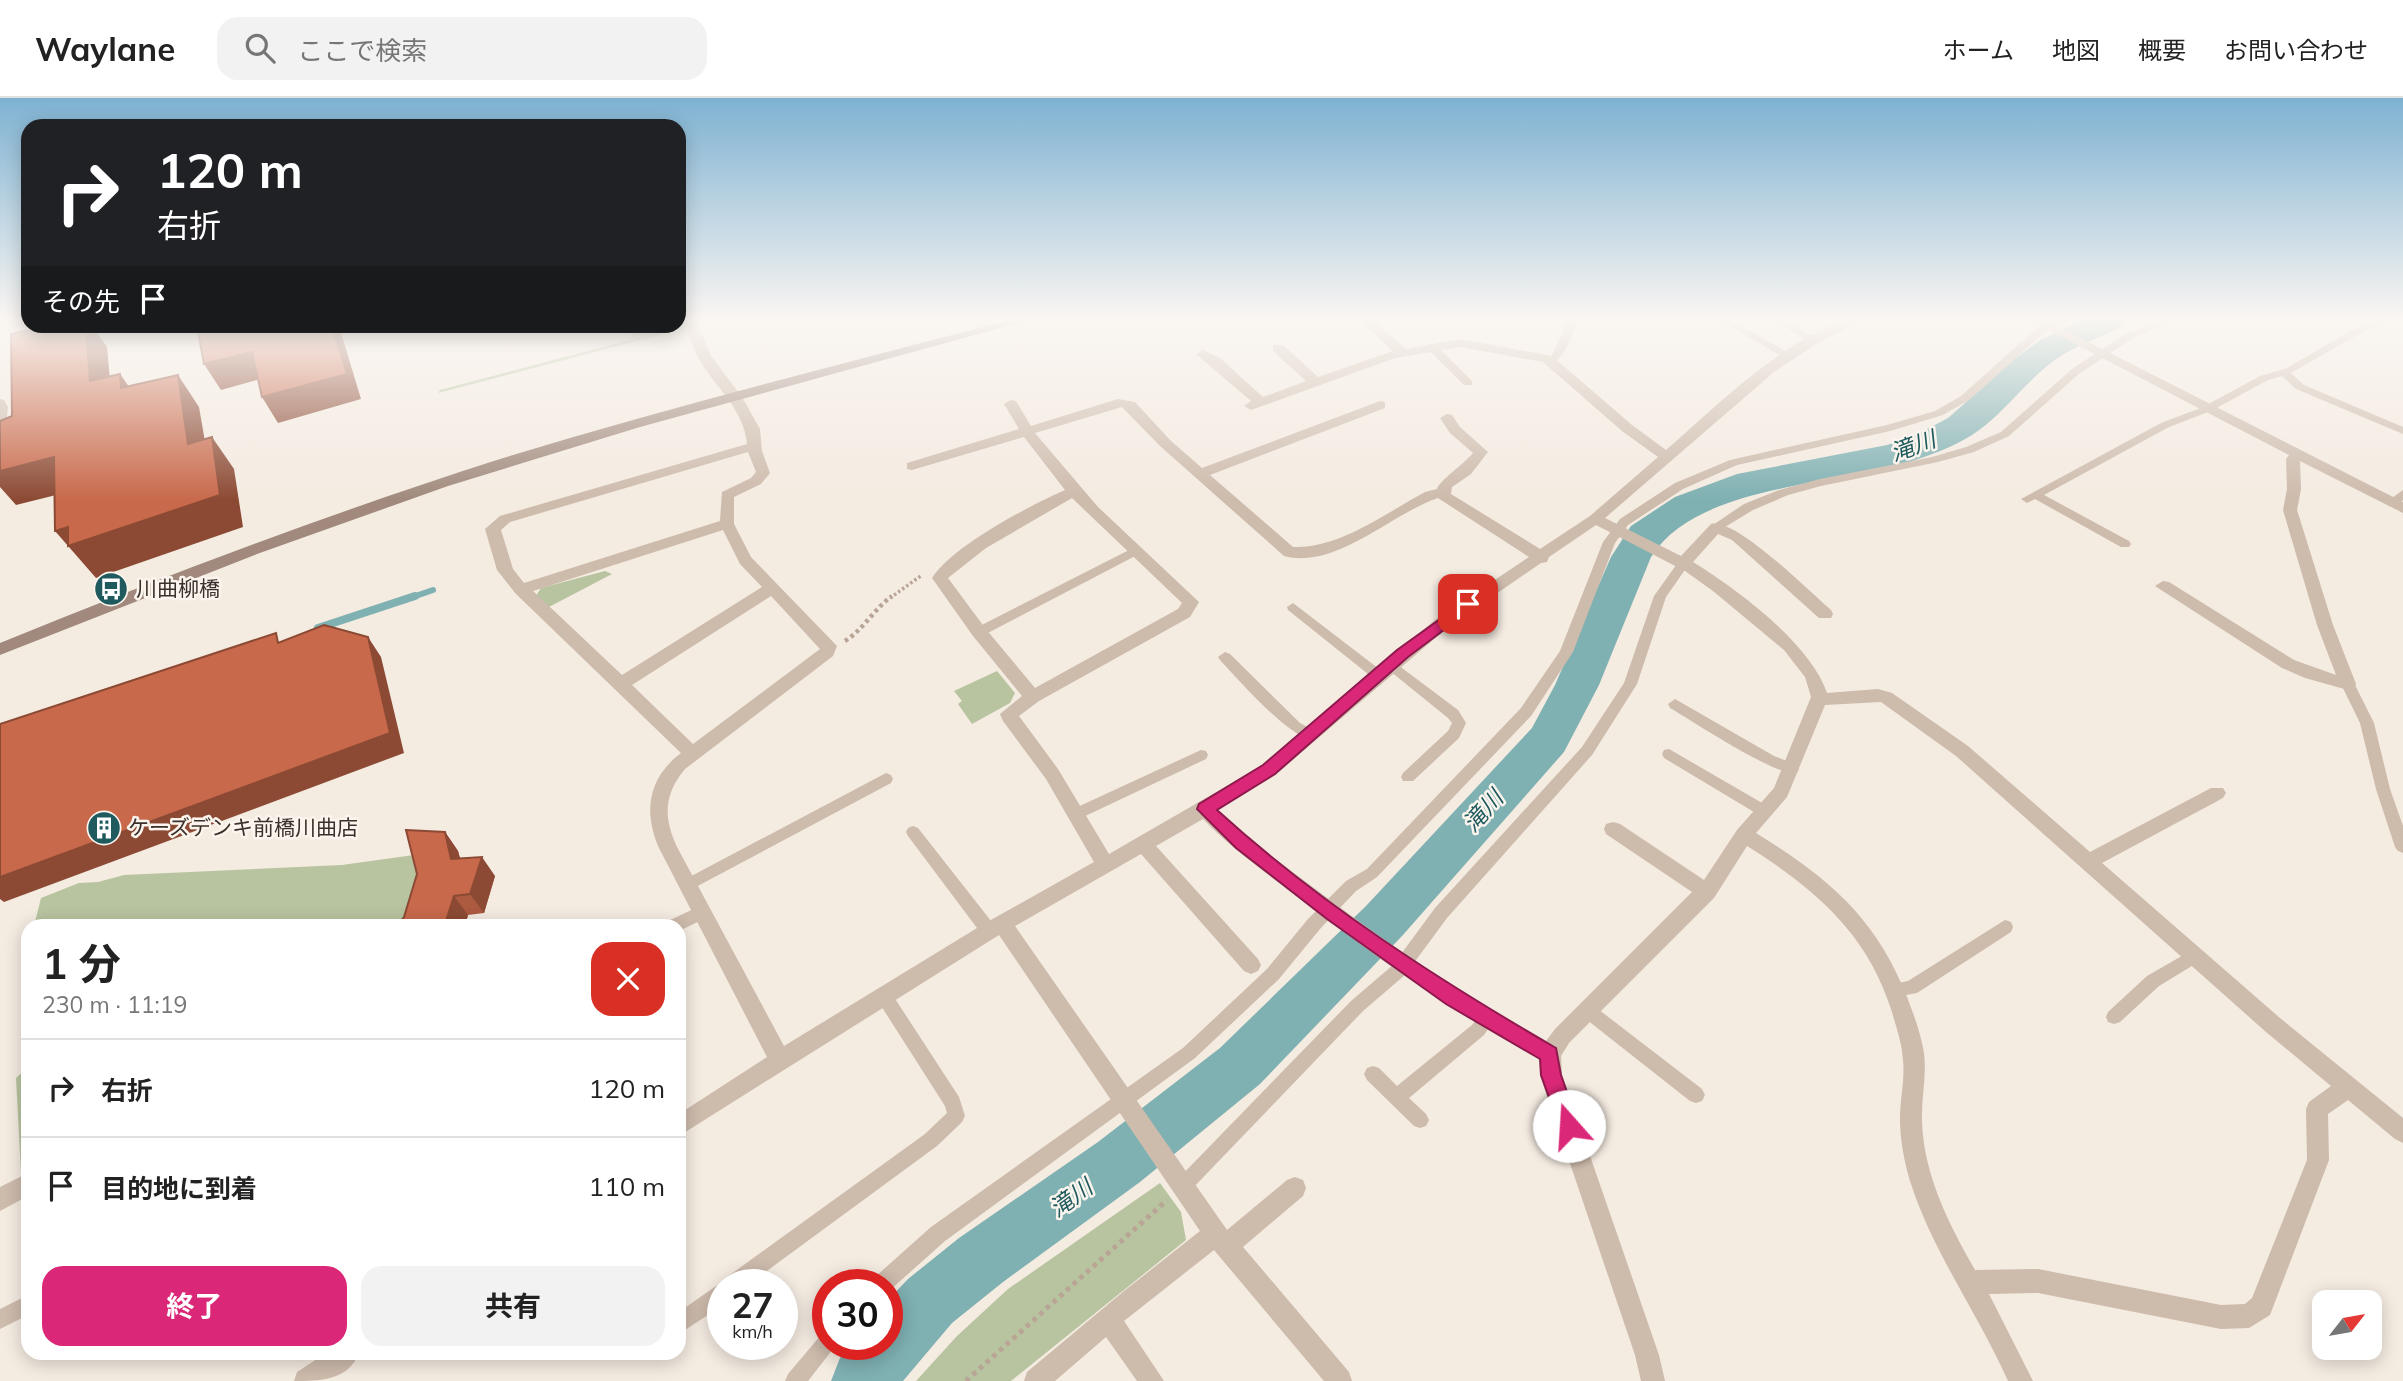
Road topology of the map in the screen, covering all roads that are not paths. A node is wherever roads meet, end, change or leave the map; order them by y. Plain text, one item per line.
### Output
1 (722, 380) edge
2 (799, 380) edge
3 (1233, 380) edge
4 (1313, 380) edge
5 (1328, 380) edge
6 (1465, 380) edge
7 (1571, 380) edge
8 (1758, 380) edge
9 (1985, 380) edge
10 (2066, 380) edge
11 (2151, 380) edge
12 (2261, 380) edge
13 (2293, 380) edge
14 (1468, 383) dead end
15 (1317, 384) junction
16 (735, 397) junction
17 (1, 404) edge
18 (1011, 404) dead end
19 (1380, 405) dead end
20 (2207, 409) junction
21 (1447, 418) dead end
22 (0, 425) edge
23 (2403, 431) edge
24 (1026, 432) junction
25 (755, 446) junction
26 (2297, 455) junction
27 (1667, 457) junction
28 (912, 466) dead end
29 (1200, 474) junction
30 (1075, 491) junction
31 (1444, 495) junction
32 (2400, 502) edge
33 (1595, 519) junction
34 (727, 524) junction
35 (1716, 527) junction
36 (1621, 532) junction
37 (2125, 544) dead end
38 (1135, 551) junction
39 (1542, 558) junction
40 (1679, 562) junction
41 (2163, 586) dead end
42 (771, 588) junction
43 (522, 590) junction
44 (1293, 607) dead end
45 (1825, 614) dead end
46 (979, 632) junction
47 (0, 649) edge
48 (1225, 657) dead end
49 (1384, 670) junction
50 (621, 684) junction
51 (2348, 684) junction
52 (1033, 697) junction
53 (1820, 697) junction
54 (1675, 704) dead end
55 (1310, 735) junction
56 (693, 754) junction
57 (1669, 754) dead end
58 (1201, 755) dead end
59 (1792, 769) junction
60 (1408, 777) dead end
61 (886, 779) dead end
62 (2217, 793) dead end
63 (1205, 809) junction
64 (1764, 811) junction
65 (1076, 814) junction
66 (1614, 829) dead end
67 (913, 832) dead end
68 (1744, 835) junction
69 (1143, 844) junction
70 (2403, 847) edge
71 (2088, 862) junction
72 (1106, 865) junction
73 (687, 885) junction
74 (1707, 892) junction
75 (702, 912) junction
76 (1331, 912) junction
77 (686, 920) edge
78 (2005, 927) dead end
79 (995, 928) junction
80 (2194, 956) junction
81 (1401, 961) junction
82 (1251, 965) dead end
83 (1895, 990) junction
84 (884, 996) junction
85 (1588, 1011) junction
86 (2114, 1017) dead end
87 (1487, 1019) junction
88 (1550, 1055) junction
89 (780, 1060) junction
90 (1373, 1074) dead end
91 (2348, 1087) junction
92 (1696, 1095) dead end
93 (1398, 1096) junction
94 (1125, 1103) junction
95 (1420, 1120) dead end
96 (686, 1121) edge
97 (2403, 1132) edge
98 (1179, 1180) junction
99 (21, 1188) edge
100 (1296, 1188) dead end
101 (0, 1192) edge
102 (0, 1200) edge
103 (1221, 1240) junction
104 (755, 1269) edge
105 (899, 1269) edge
106 (1969, 1282) junction
107 (707, 1304) edge
108 (21, 1308) edge
109 (0, 1319) edge
110 (686, 1319) edge
111 (1108, 1319) junction
112 (336, 1360) edge
113 (813, 1360) edge
114 (306, 1381) edge
115 (795, 1381) edge
116 (1036, 1381) edge
117 (1152, 1381) edge
118 (1340, 1381) edge
119 (1653, 1381) edge
120 (2021, 1381) edge

1 - 16 street
2 - 16 street
3 - 15 street
4 - 15 street
5 - 15 street
6 - 14 lane
7 - 27 street
8 - 27 street
9 - 36 lane
10 - 35 lane
11 - 20 street
12 - 20 lane
13 - 23 lane
16 - 25 street
16 - 47 street
17 - 22 lane
18 - 24 street
19 - 29 street
20 - 26 street
20 - 37 lane
21 - 31 street
24 - 28 street
24 - 29 street
24 - 30 street
25 - 34 street
25 - 43 street
26 - 32 street
26 - 51 street
27 - 33 street
29 - 31 street
30 - 38 street
30 - 46 street
31 - 39 street
33 - 36 street
33 - 39 street
34 - 42 street
34 - 43 street
35 - 40 street
35 - 45 street
36 - 40 street
36 - 76 lane
38 - 46 lane
38 - 52 street
39 - 49 street
40 - 53 street
40 - 81 lane
41 - 51 street
42 - 50 street
42 - 56 street
43 - 50 street
44 - 49 lane
46 - 52 street
48 - 55 lane
49 - 55 street
49 - 60 lane
50 - 56 street
51 - 70 lane
52 - 65 street
53 - 59 street
53 - 71 street
54 - 59 lane
55 - 63 street
56 - 73 street
57 - 64 lane
58 - 65 lane
59 - 64 street
61 - 73 lane
62 - 71 street
63 - 69 street
63 - 76 street
64 - 68 street
65 - 72 street
66 - 74 street
67 - 79 lane
68 - 74 street
68 - 83 street
69 - 72 street
69 - 82 street
71 - 80 street
72 - 79 street
73 - 75 street
74 - 85 street
75 - 77 lane
75 - 89 street
76 - 81 street
76 - 94 lane
78 - 83 lane
79 - 84 street
79 - 94 street
80 - 86 lane
80 - 91 street
81 - 87 street
81 - 98 lane
83 - 106 street
84 - 89 street
84 - 104 lane
85 - 88 street
85 - 92 lane
87 - 88 street
87 - 93 lane
88 - 119 street
89 - 96 street
90 - 93 lane
91 - 97 street
91 - 106 street
93 - 95 lane
94 - 98 street
94 - 105 lane
98 - 103 street
99 - 102 street
100 - 103 street
101 - 102 street
103 - 111 street
103 - 118 street
106 - 120 street
107 - 110 lane
108 - 109 lane
111 - 116 street
111 - 117 street
112 - 114 street
113 - 115 lane

